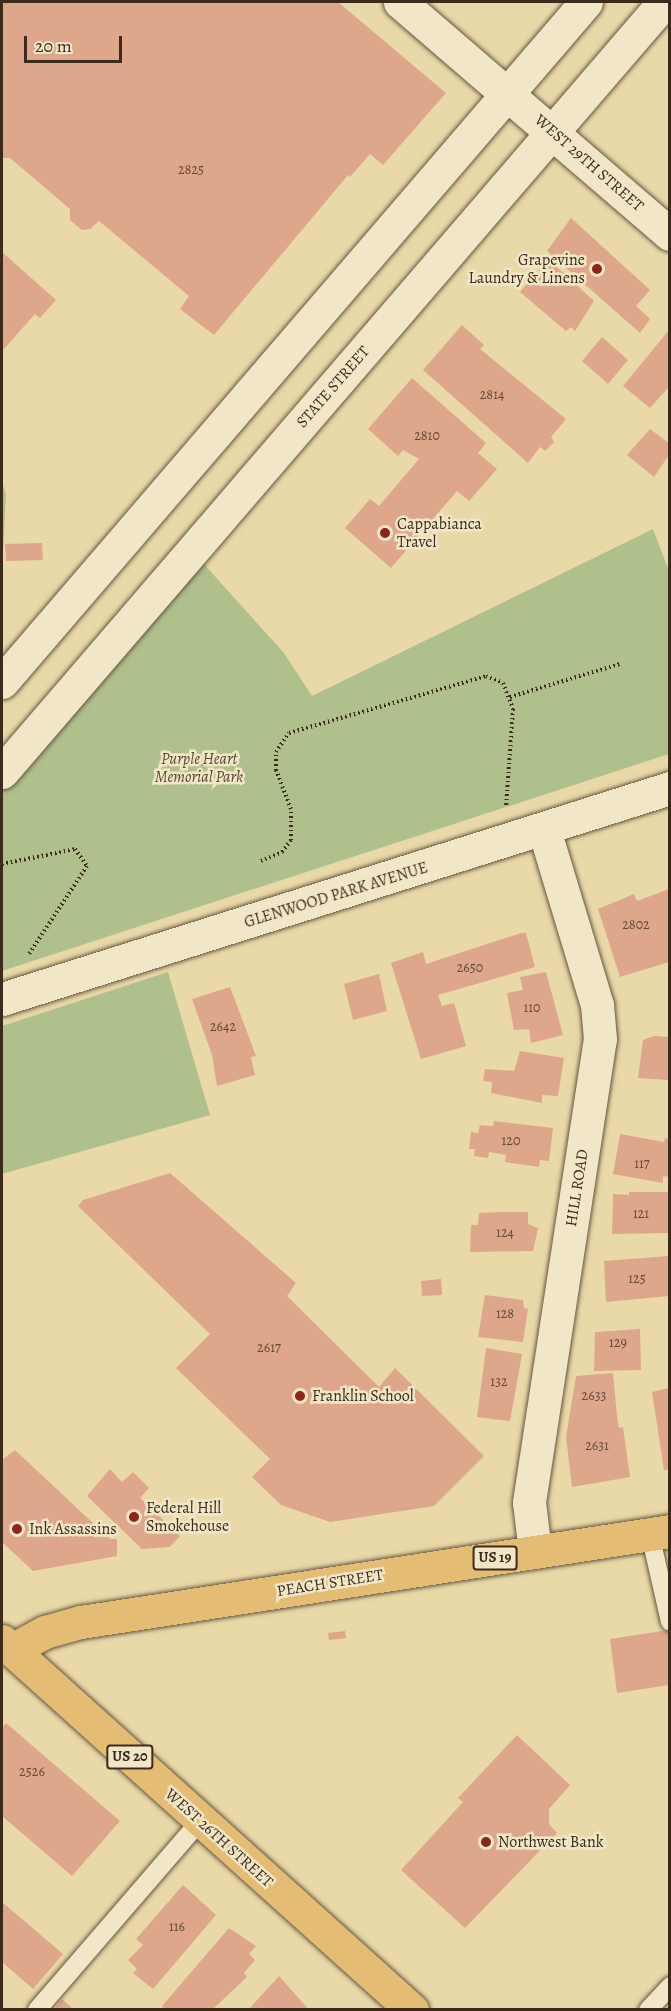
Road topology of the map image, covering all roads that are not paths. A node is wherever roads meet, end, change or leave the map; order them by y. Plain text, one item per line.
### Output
1 (400, 2) edge
2 (586, 2) edge
3 (664, 2) edge
4 (508, 93) junction
5 (553, 131) junction
6 (669, 234) edge
7 (2, 682) edge
8 (2, 772) edge
9 (669, 788) edge
10 (544, 829) junction
11 (2, 999) edge
12 (660, 1533) edge
13 (535, 1552) junction
14 (669, 1622) edge
15 (5, 1651) edge
16 (200, 1821) junction
17 (669, 1986) edge
18 (37, 2010) edge
19 (412, 2010) edge
20 (648, 2010) edge

1 - 4 street, WEST 29TH STREET
2 - 4 street
3 - 5 street, STATE STREET
4 - 5 street, WEST 29TH STREET
4 - 7 street
5 - 6 street, WEST 29TH STREET
5 - 8 street, STATE STREET
9 - 10 street, GLENWOOD PARK AVENUE
10 - 11 street, GLENWOOD PARK AVENUE
10 - 13 street, HILL ROAD
12 - 13 main road, PEACH STREET / US 19
12 - 14 lane
13 - 15 main road, PEACH STREET / US 19
15 - 16 main road, WEST 26TH STREET / US 20
16 - 18 lane
16 - 19 main road, WEST 26TH STREET / US 20
17 - 20 lane

